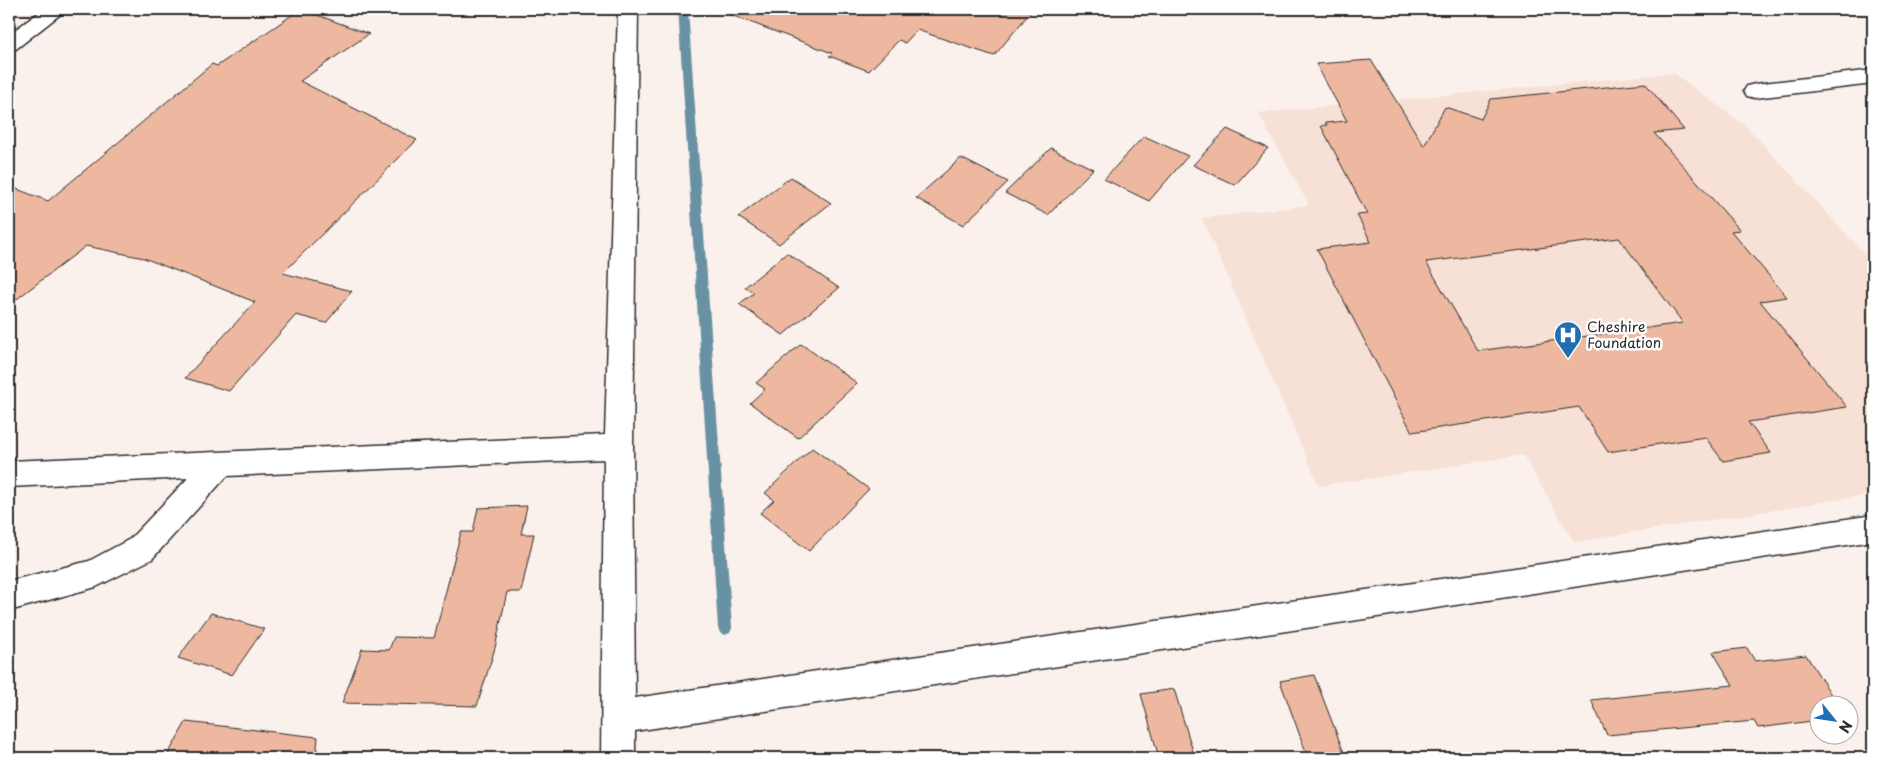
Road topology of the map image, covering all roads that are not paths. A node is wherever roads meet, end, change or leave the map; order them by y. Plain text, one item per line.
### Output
1 (57, 9) edge
2 (628, 9) edge
3 (9, 44) edge
4 (1873, 77) edge
5 (1755, 91) dead end
6 (619, 446) junction
7 (220, 465) junction
8 (9, 474) edge
9 (1873, 528) edge
10 (9, 596) edge
11 (619, 718) junction
12 (618, 758) edge

1 - 3 street
2 - 6 street
4 - 5 street
6 - 7 street
6 - 11 street
7 - 8 street
7 - 10 street
9 - 11 street
11 - 12 street

